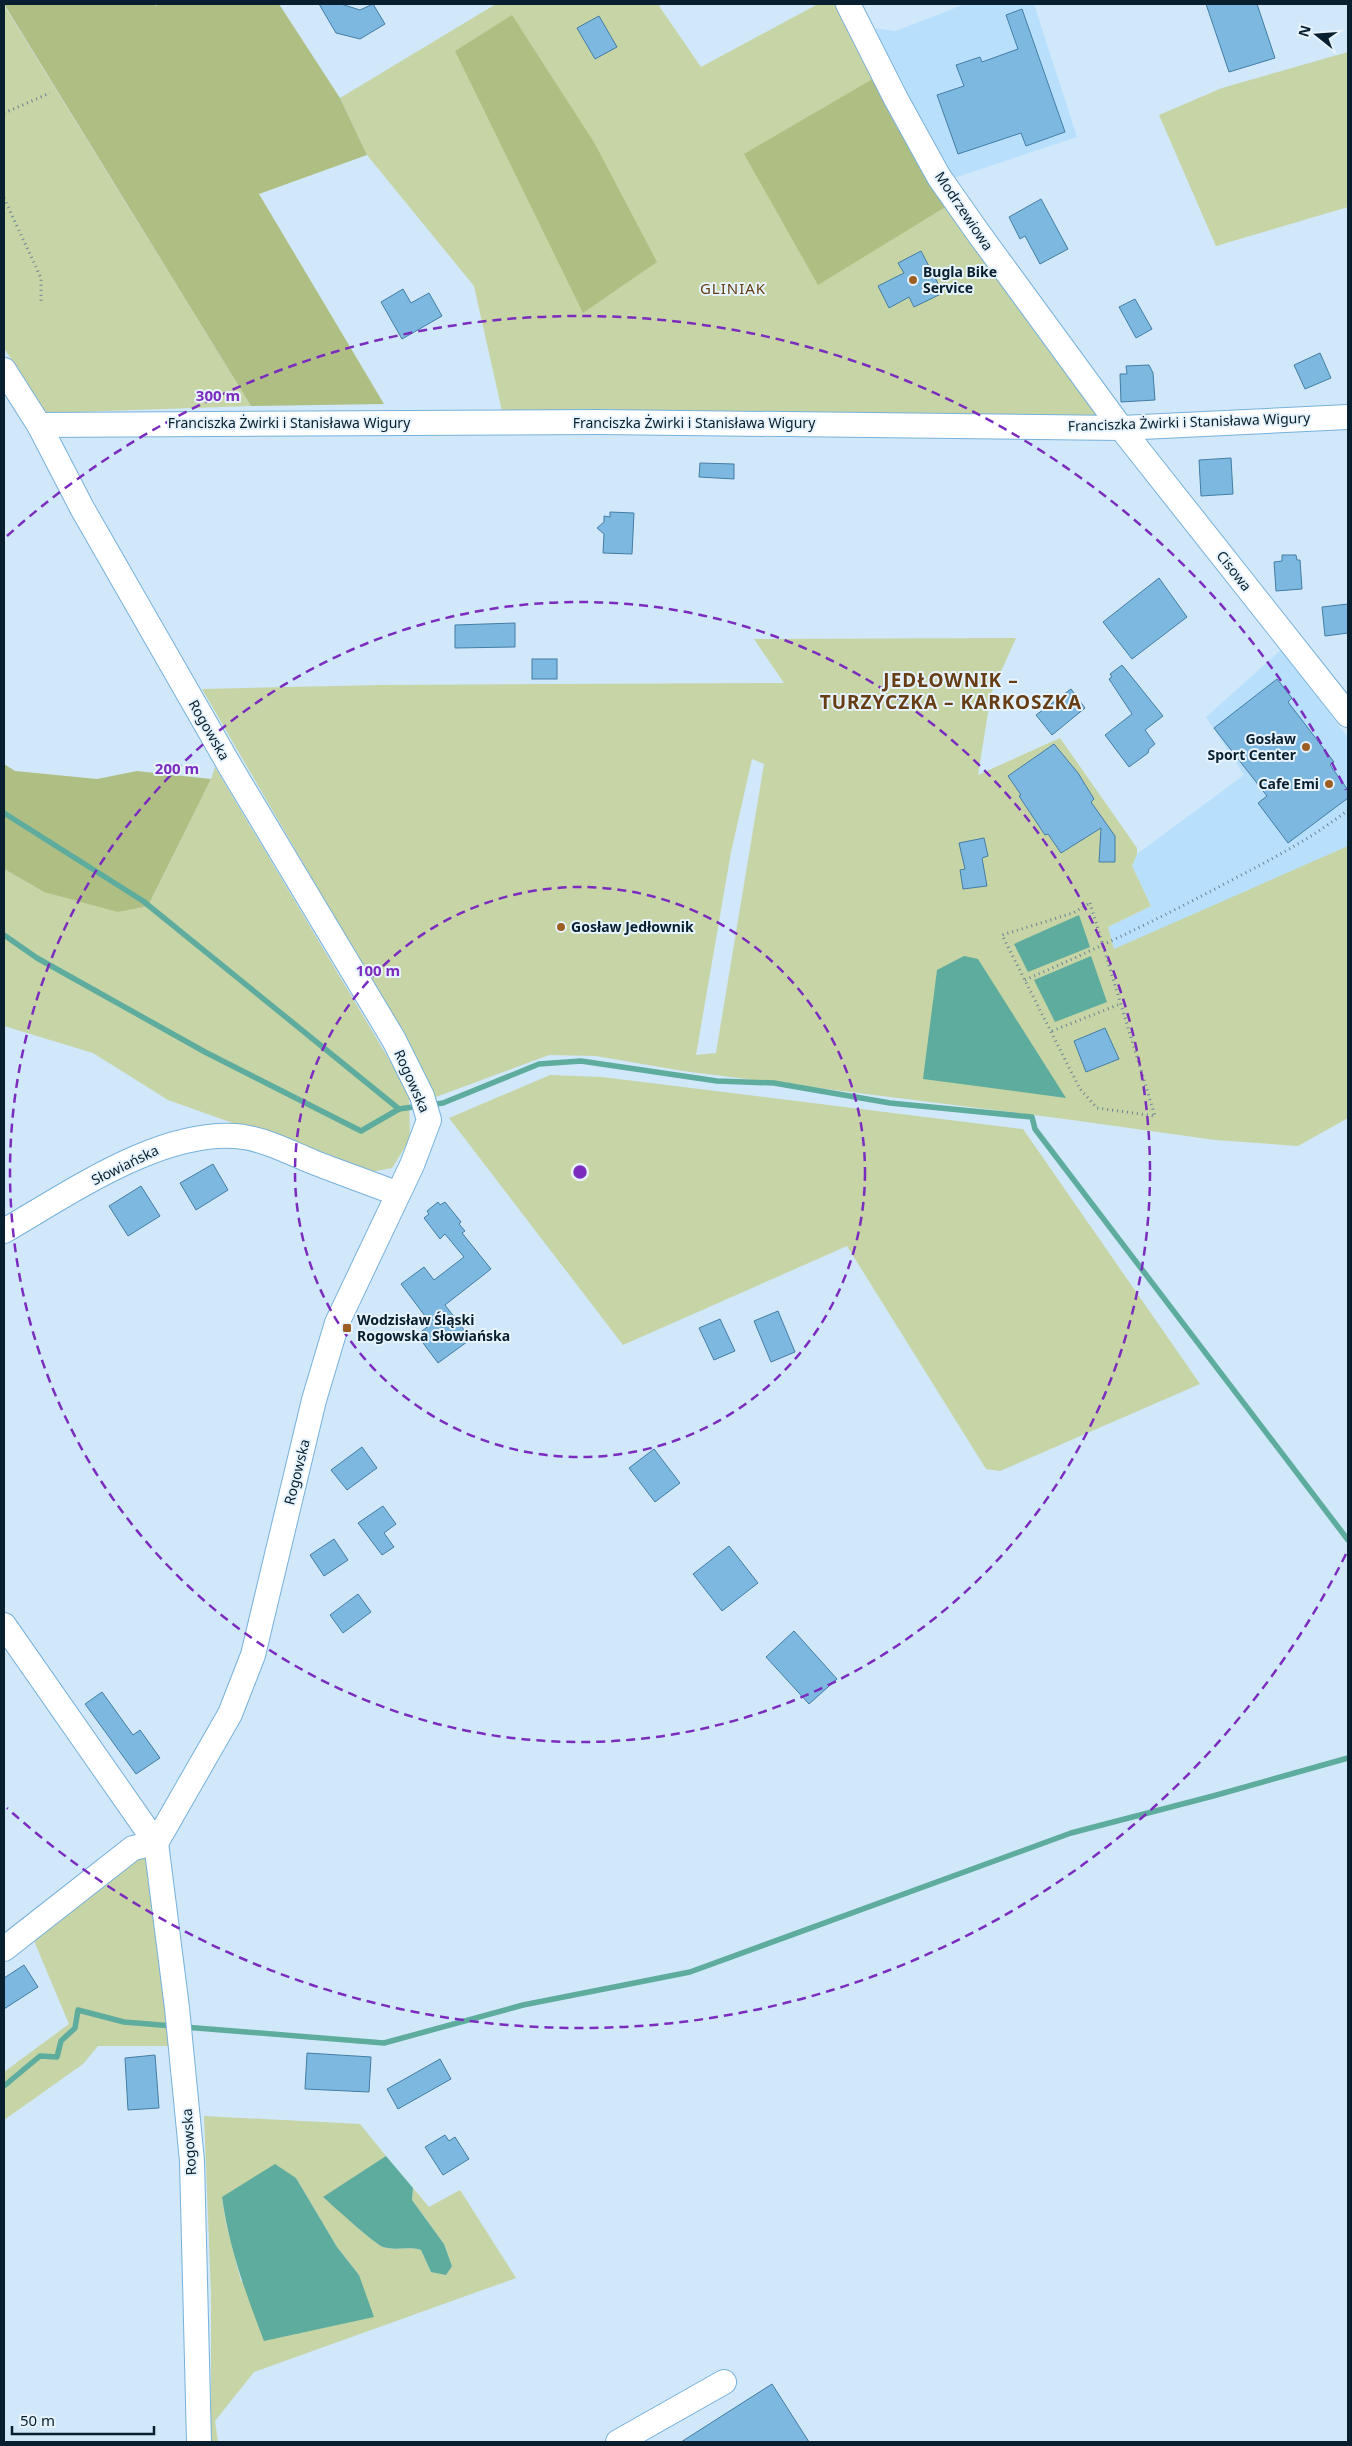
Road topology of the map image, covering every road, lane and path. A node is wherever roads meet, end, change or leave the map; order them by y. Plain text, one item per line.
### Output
1 (848, 4) edge
2 (50, 93) dead end
3 (4, 113) edge
4 (4, 198) edge
5 (41, 301) dead end
6 (4, 370) edge
7 (1348, 417) edge
8 (39, 425) junction
9 (1121, 428) junction
10 (1348, 715) edge
11 (1348, 810) edge
12 (1103, 947) junction
13 (1025, 980) junction
14 (1120, 1004) junction
15 (1052, 1031) junction
16 (398, 1194) junction
17 (4, 1231) edge
18 (4, 1624) edge
19 (156, 1843) junction
20 (4, 1949) edge
21 (724, 2382) dead end
22 (199, 2442) edge
23 (618, 2442) edge

1 - 9 street, Modrzewiowa
2 - 3 path
4 - 5 path
6 - 8 street, Rogowska
7 - 9 street, Franciszka Żwirki i Stanisława Wigury
8 - 9 street, Franciszka Żwirki i Stanisława Wigury
8 - 16 street, Rogowska
9 - 10 street, Cisowa
11 - 12 path
12 - 13 path
12 - 13 path
12 - 14 path
13 - 15 path
14 - 15 path
14 - 15 path
16 - 17 street, Słowiańska
16 - 19 street, Rogowska
18 - 19 street, Rogowska
19 - 20 street
19 - 22 street, Rogowska
21 - 23 street

